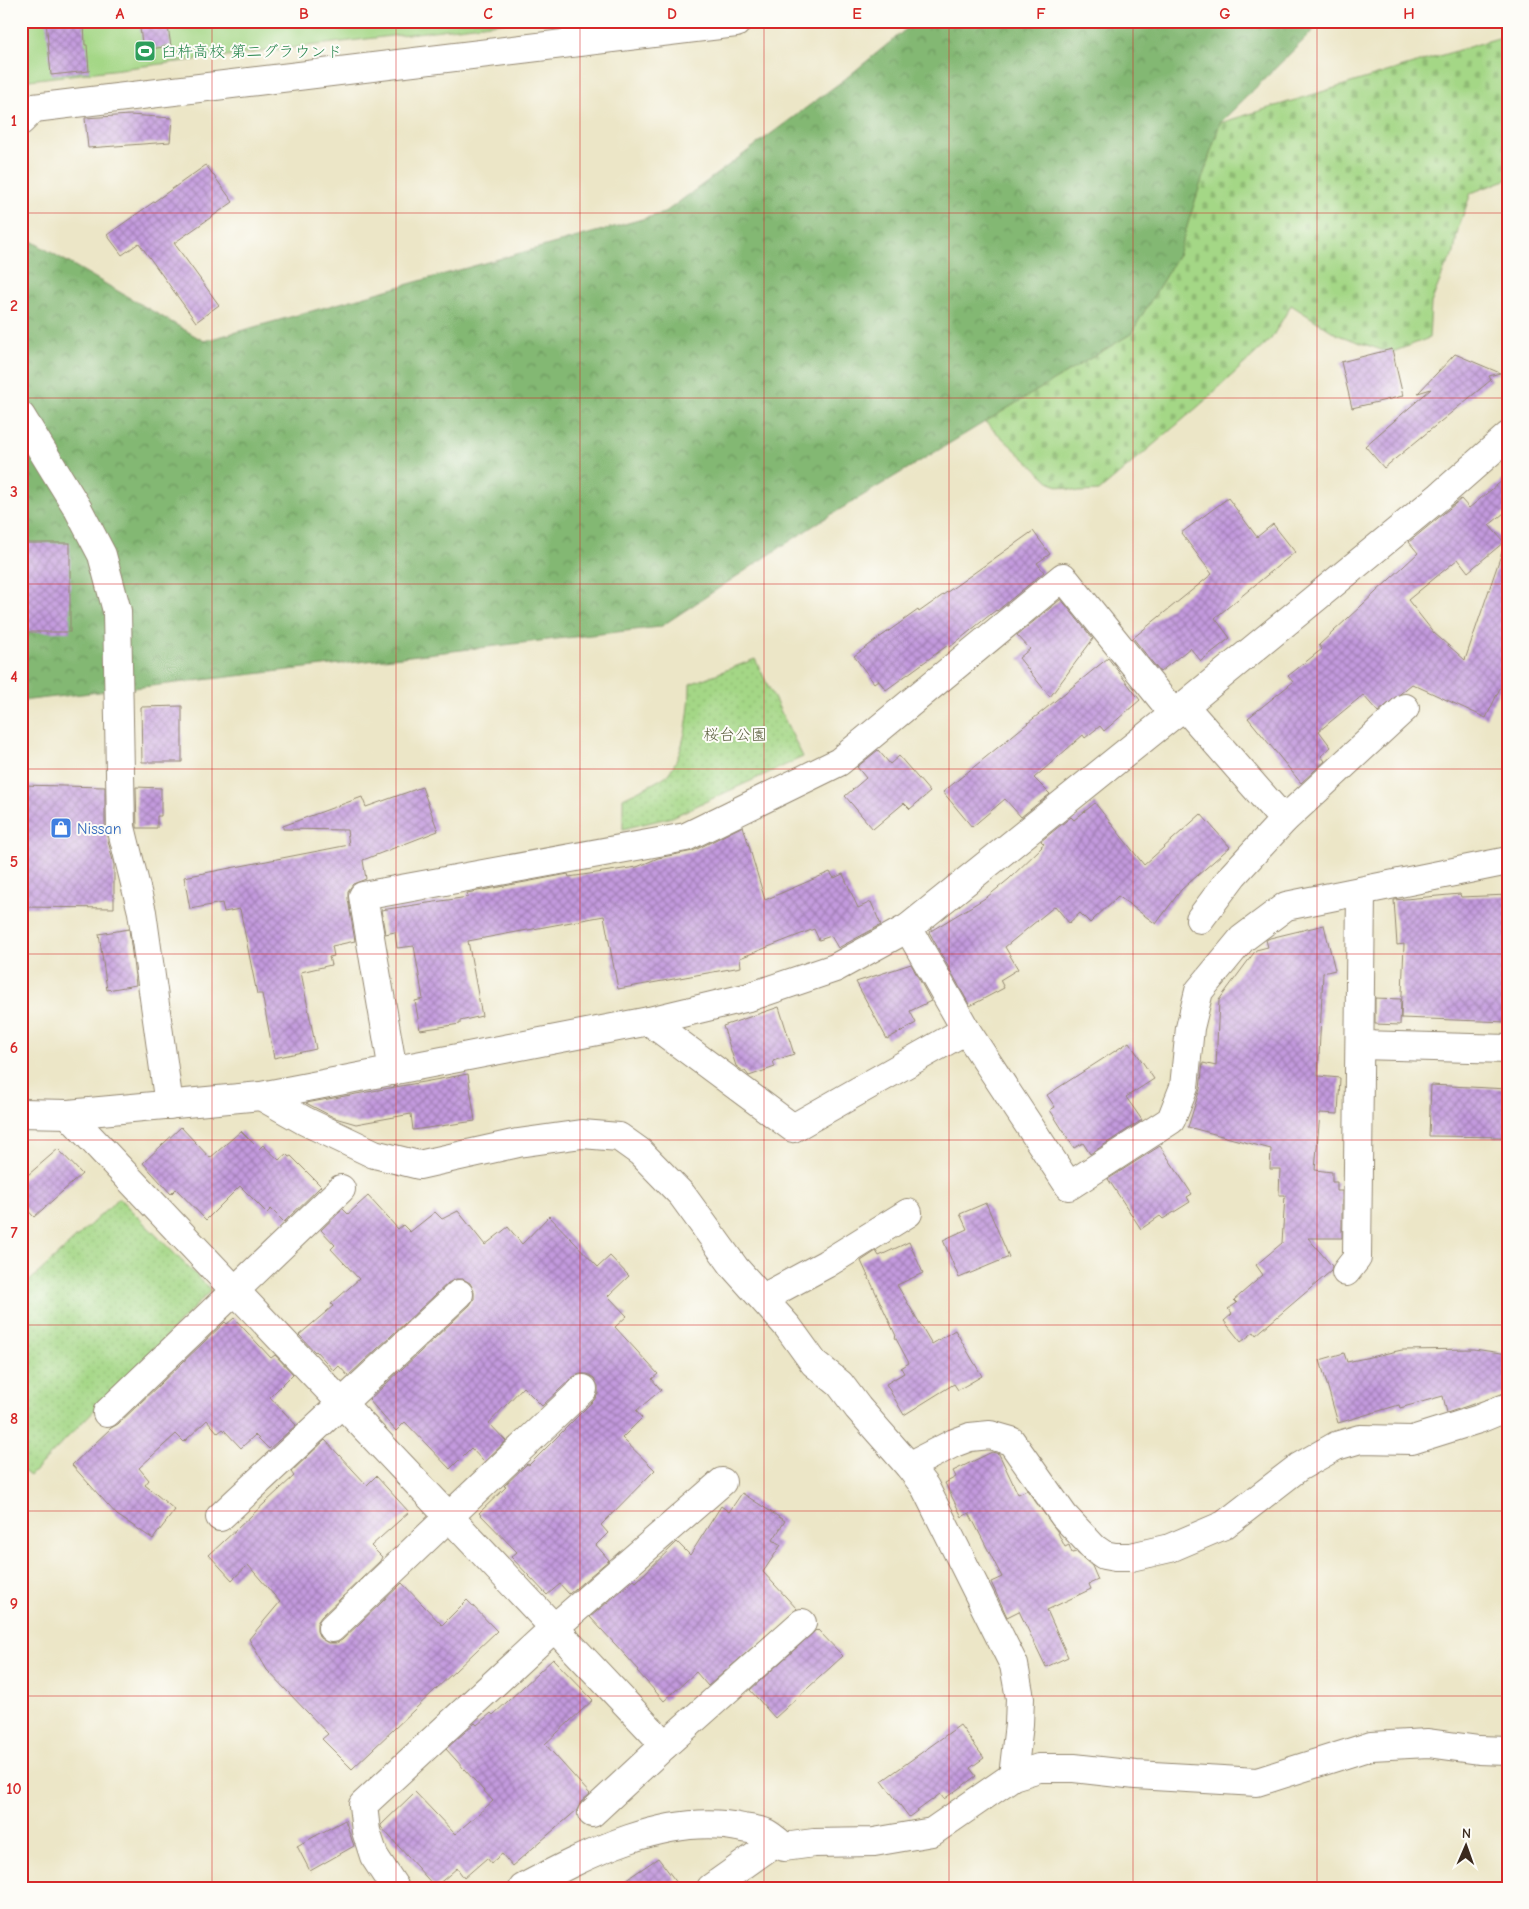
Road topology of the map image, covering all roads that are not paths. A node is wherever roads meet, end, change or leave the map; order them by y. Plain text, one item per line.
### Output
1 (736, 21) edge
2 (21, 121) edge
3 (21, 416) edge
4 (1508, 436) edge
5 (1405, 708) dead end
6 (1179, 710) junction
7 (1284, 820) junction
8 (1508, 860) edge
9 (1361, 891) junction
10 (1200, 919) dead end
11 (908, 928) junction
12 (649, 1021) junction
13 (966, 1030) junction
14 (1360, 1046) junction
15 (1508, 1049) edge
16 (393, 1070) junction
17 (261, 1096) junction
18 (169, 1105) junction
19 (21, 1113) edge
20 (68, 1114) junction
21 (341, 1189) dead end
22 (908, 1213) dead end
23 (1346, 1272) dead end
24 (235, 1290) junction
25 (458, 1294) dead end
26 (763, 1298) junction
27 (583, 1389) dead end
28 (342, 1403) junction
29 (1508, 1407) edge
30 (107, 1414) dead end
31 (909, 1466) junction
32 (722, 1482) dead end
33 (449, 1516) junction
34 (220, 1517) dead end
35 (802, 1623) dead end
36 (332, 1628) dead end
37 (554, 1628) junction
38 (665, 1745) junction
39 (1508, 1751) edge
40 (1013, 1776) junction
41 (592, 1813) dead end
42 (777, 1841) junction
43 (395, 1888) edge
44 (523, 1888) edge
45 (711, 1888) edge

1 - 2 street
3 - 18 street
4 - 6 street
5 - 7 street
6 - 7 street
6 - 11 street
6 - 16 street
7 - 10 street
8 - 9 street
9 - 13 street
9 - 14 street
11 - 12 street
11 - 13 street
12 - 13 street
12 - 16 street
14 - 15 street
14 - 23 street
16 - 17 street
17 - 18 street
17 - 26 street
18 - 20 street
19 - 20 street
20 - 24 street
21 - 24 street
22 - 26 street
24 - 28 street
24 - 30 street
25 - 28 street
26 - 31 street
27 - 33 street
28 - 33 street
28 - 34 street
29 - 31 street
31 - 40 street
32 - 37 street
33 - 36 street
33 - 37 street
35 - 38 street
37 - 38 street
37 - 43 street
38 - 41 street
39 - 40 street
40 - 42 street
42 - 44 street
42 - 45 street

